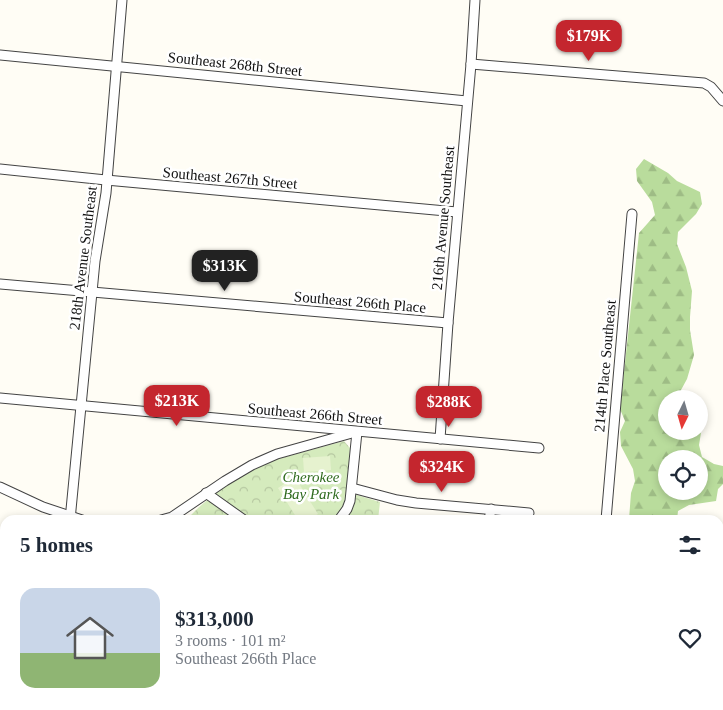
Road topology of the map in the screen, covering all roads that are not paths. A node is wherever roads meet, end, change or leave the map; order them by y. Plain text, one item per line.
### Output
1 (122, 0) edge
2 (475, 0) edge
3 (0, 55) edge
4 (471, 64) junction
5 (116, 66) junction
6 (467, 101) junction
7 (723, 101) edge
8 (0, 169) edge
9 (106, 180) junction
10 (457, 212) junction
11 (632, 214) dead end
12 (0, 284) edge
13 (92, 292) junction
14 (448, 324) junction
15 (0, 398) edge
16 (80, 406) junction
17 (357, 432) junction
18 (440, 439) junction
19 (539, 448) dead end
20 (0, 487) edge
21 (352, 488) junction
22 (206, 493) junction
23 (490, 510) junction
24 (529, 513) dead end
25 (63, 515) edge
26 (70, 515) edge
27 (175, 515) edge
28 (237, 515) edge
29 (343, 515) edge
30 (490, 515) edge
31 (606, 515) edge

1 - 5 street, 218th Avenue Southeast
2 - 4 street, 216th Avenue Southeast
3 - 5 street, Southeast 268th Street
4 - 6 street, 216th Avenue Southeast
4 - 7 street
5 - 6 street, Southeast 268th Street
5 - 9 street, 218th Avenue Southeast
6 - 10 street, 216th Avenue Southeast
8 - 9 street, Southeast 267th Street
9 - 10 street, Southeast 267th Street
9 - 13 street, 218th Avenue Southeast
10 - 14 street, 216th Avenue Southeast
11 - 31 street, 214th Place Southeast
12 - 13 street, Southeast 266th Place
13 - 14 street, Southeast 266th Place
13 - 16 street, 218th Avenue Southeast
14 - 18 street, 216th Avenue Southeast
15 - 16 street, Southeast 266th Street
16 - 17 street, Southeast 266th Street
16 - 26 street, 218th Avenue Southeast
17 - 18 street, Southeast 266th Street
17 - 21 street
17 - 22 street
18 - 19 street, Southeast 266th Street
20 - 25 street
21 - 23 street
21 - 29 street
22 - 27 street
22 - 28 street
23 - 24 street
23 - 30 street

